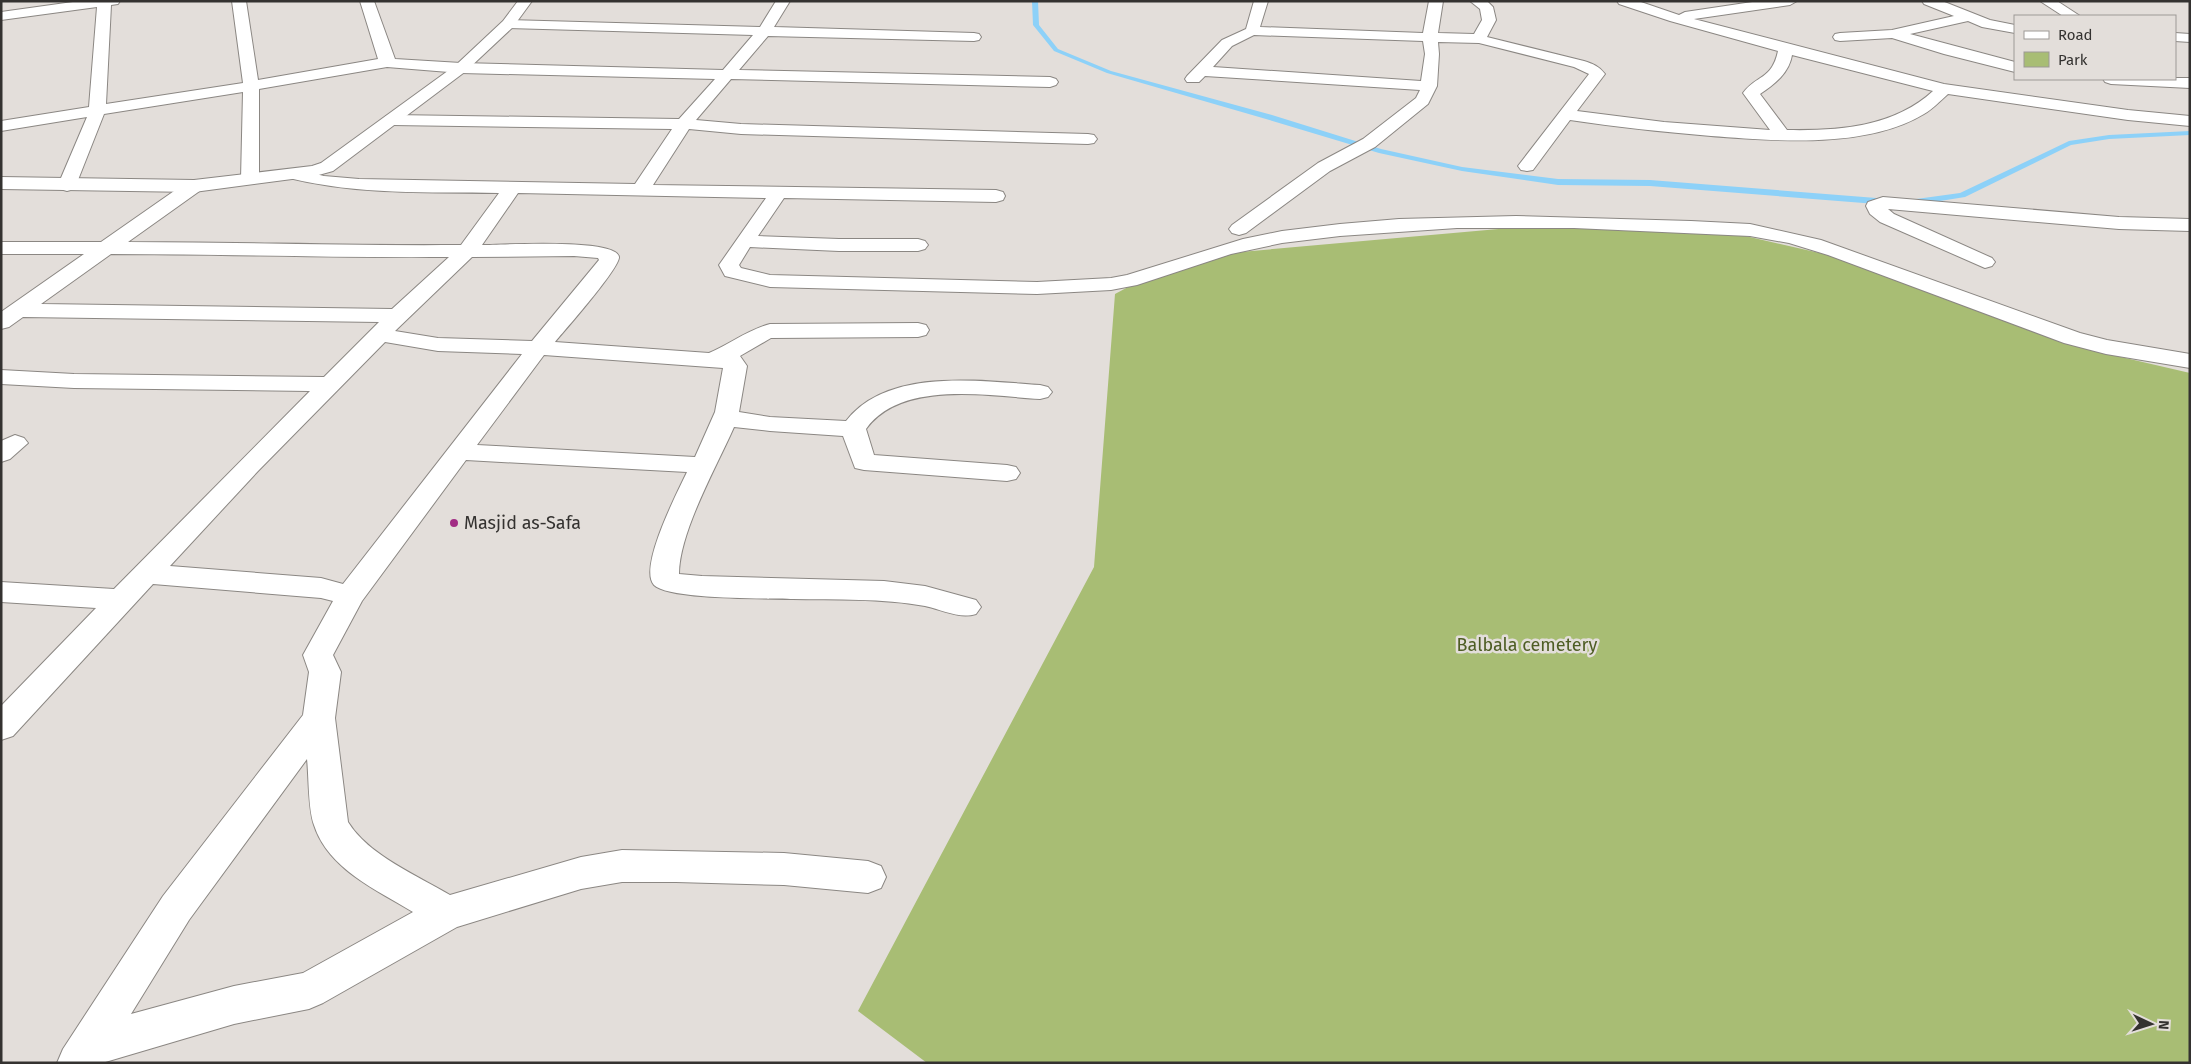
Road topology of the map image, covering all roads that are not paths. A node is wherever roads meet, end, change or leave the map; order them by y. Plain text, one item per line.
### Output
1 (239, 1) edge
2 (368, 1) edge
3 (525, 1) edge
4 (783, 1) edge
5 (1261, 1) edge
6 (1436, 1) edge
7 (1477, 1) edge
8 (1624, 1) edge
9 (1790, 1) edge
10 (1929, 1) edge
11 (2047, 1) edge
12 (107, 2) edge
13 (2071, 15) edge
14 (1969, 17) junction
15 (1675, 18) junction
16 (4, 21) edge
17 (508, 24) junction
18 (2014, 29) edge
19 (764, 31) junction
20 (1252, 31) junction
21 (1892, 34) junction
22 (1430, 36) junction
23 (974, 37) dead end
24 (2176, 37) edge
25 (1840, 38) dead end
26 (2190, 38) edge
27 (1479, 39) junction
28 (1786, 49) junction
29 (387, 62) junction
30 (2014, 67) edge
31 (461, 68) junction
32 (724, 74) junction
33 (2147, 80) edge
34 (2183, 81) edge
35 (1050, 82) dead end
36 (251, 86) junction
37 (1429, 86) junction
38 (1944, 89) junction
39 (97, 112) junction
40 (1567, 115) junction
41 (392, 120) junction
42 (2190, 120) edge
43 (684, 124) junction
44 (1, 126) edge
45 (1782, 136) junction
46 (1088, 140) dead end
47 (1527, 166) dead end
48 (295, 174) junction
49 (250, 179) junction
50 (1, 183) edge
51 (67, 185) junction
52 (194, 186) junction
53 (513, 187) junction
54 (640, 190) junction
55 (779, 192) junction
56 (996, 196) dead end
57 (2190, 225) edge
58 (1239, 229) dead end
59 (744, 241) junction
60 (918, 245) dead end
61 (1, 248) edge
62 (107, 248) junction
63 (467, 251) junction
64 (1985, 262) dead end
65 (10, 316) edge
66 (398, 316) junction
67 (918, 330) dead end
68 (380, 334) junction
69 (538, 348) junction
70 (713, 360) junction
71 (2190, 361) edge
72 (1, 377) edge
73 (331, 384) junction
74 (1040, 392) dead end
75 (725, 418) junction
76 (853, 429) junction
77 (459, 452) junction
78 (704, 465) junction
79 (1007, 473) dead end
80 (148, 574) junction
81 (1, 592) edge
82 (350, 596) junction
83 (122, 600) junction
84 (966, 607) dead end
85 (319, 718) junction
86 (1, 727) edge
87 (868, 877) dead end
88 (447, 913) junction
89 (83, 1054) edge

1 - 36 street
2 - 29 street
3 - 17 street
4 - 19 street
5 - 20 street
6 - 22 street
7 - 27 street
8 - 15 street
9 - 15 street
10 - 14 street
11 - 13 street
12 - 16 street
12 - 39 street
14 - 18 street
14 - 21 street
15 - 28 street
17 - 19 street
17 - 31 street
19 - 23 street
19 - 32 street
20 - 22 street
20 - 37 street
21 - 25 street
21 - 30 street
22 - 27 street
22 - 37 street
24 - 26 street
27 - 40 street
28 - 38 street
28 - 45 street
29 - 31 street
29 - 36 street
31 - 32 street
31 - 41 street
32 - 35 street
32 - 43 street
33 - 34 street
36 - 39 street
36 - 49 street
37 - 58 street
38 - 42 street
38 - 45 street
39 - 44 street
39 - 51 street
40 - 45 street
40 - 47 street
41 - 43 street
41 - 48 street
43 - 46 street
43 - 54 street
48 - 49 street
48 - 53 street
49 - 52 street
50 - 51 street
51 - 52 street
52 - 62 street
53 - 54 street
53 - 63 street
54 - 55 street
55 - 56 street
55 - 59 street
57 - 64 street
59 - 60 street
59 - 71 street
61 - 62 street
62 - 63 street
62 - 65 street
63 - 66 street
63 - 69 street
65 - 66 street
66 - 68 street
67 - 70 street
68 - 69 street
68 - 73 street
69 - 70 street
69 - 77 street
70 - 75 street
72 - 73 street
73 - 80 street
74 - 76 street
75 - 76 street
75 - 78 street
76 - 79 street
77 - 78 street
77 - 82 street
78 - 84 street
80 - 82 street
80 - 83 street
81 - 83 street
82 - 85 street
83 - 86 street
85 - 88 street
85 - 89 street
87 - 88 street
88 - 89 street

